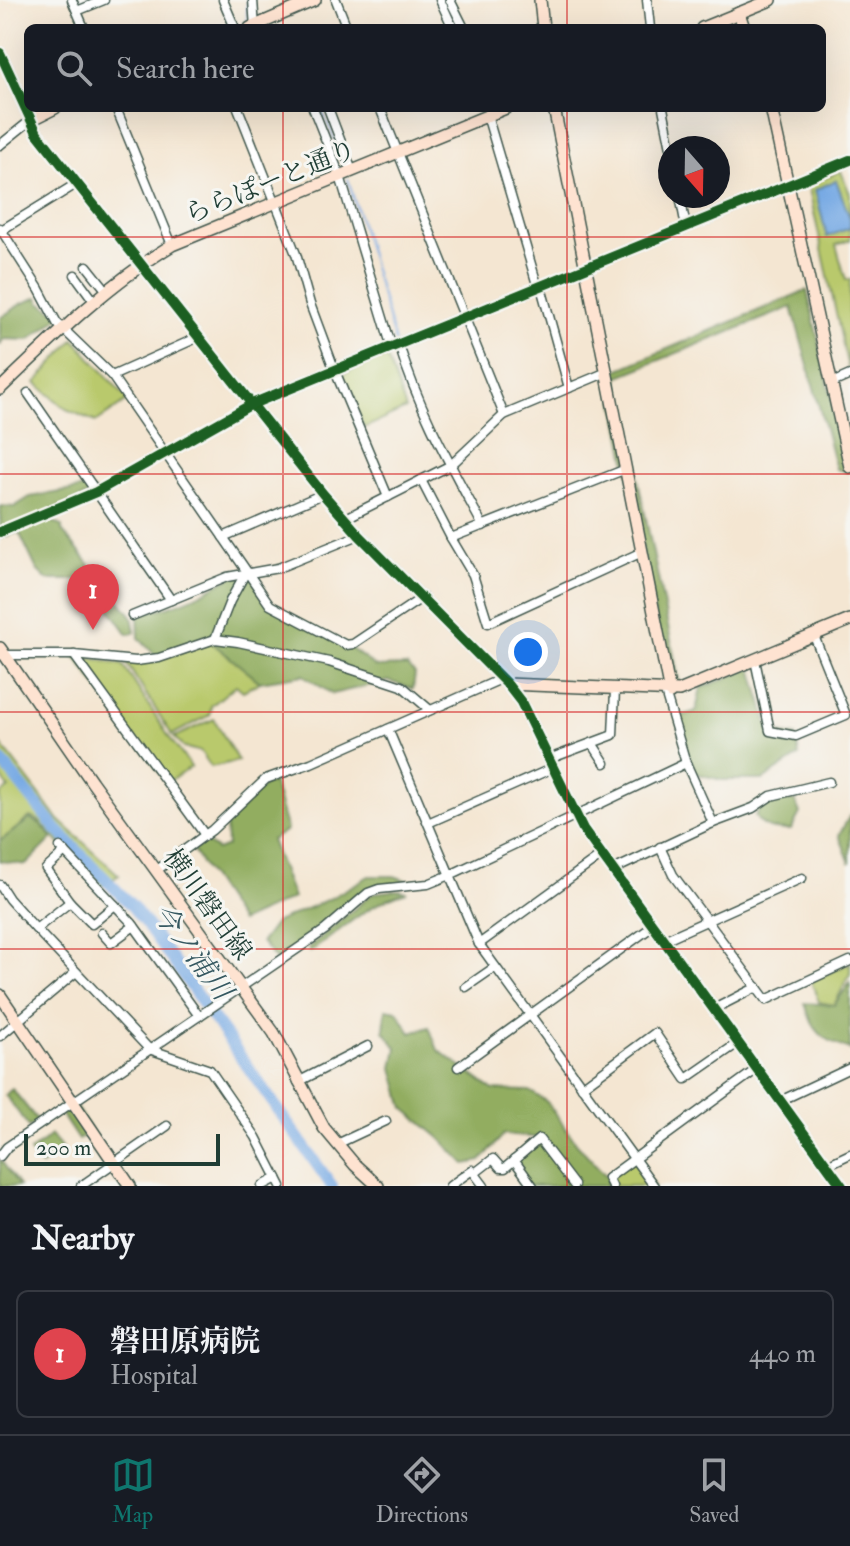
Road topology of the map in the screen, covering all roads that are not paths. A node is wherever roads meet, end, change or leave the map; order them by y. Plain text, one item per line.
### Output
1 (72, 0) edge
2 (104, 0) edge
3 (223, 0) edge
4 (253, 0) edge
5 (315, 0) edge
6 (336, 0) edge
7 (440, 0) edge
8 (450, 0) edge
9 (540, 0) edge
10 (647, 0) edge
11 (771, 0) edge
12 (77, 11) junction
13 (739, 13) junction
14 (82, 24) edge
15 (233, 24) edge
16 (253, 24) edge
17 (260, 24) edge
18 (345, 24) edge
19 (451, 24) edge
20 (462, 24) edge
21 (543, 24) edge
22 (650, 24) edge
23 (712, 24) edge
24 (743, 24) edge
25 (1, 59) edge
26 (24, 106) edge
27 (27, 112) edge
28 (47, 112) edge
29 (118, 112) edge
30 (240, 112) edge
31 (315, 112) edge
32 (329, 112) edge
33 (382, 112) edge
34 (492, 112) edge
35 (494, 112) edge
36 (555, 112) edge
37 (664, 112) edge
38 (772, 112) edge
39 (31, 120) junction
40 (669, 136) edge
41 (0, 145) edge
42 (398, 153) junction
43 (850, 160) edge
44 (346, 173) junction
45 (76, 184) junction
46 (789, 185) junction
47 (275, 202) junction
48 (682, 208) edge
49 (686, 227) junction
50 (1, 230) edge
51 (172, 245) junction
52 (142, 263) junction
53 (87, 266) dead end
54 (587, 268) junction
55 (75, 275) dead end
56 (539, 288) junction
57 (107, 291) junction
58 (94, 301) junction
59 (465, 318) junction
60 (63, 329) junction
61 (199, 337) junction
62 (395, 346) junction
63 (335, 371) junction
64 (607, 372) junction
65 (850, 375) edge
66 (112, 376) junction
67 (832, 383) junction
68 (569, 388) junction
69 (0, 389) edge
70 (28, 393) dead end
71 (252, 404) junction
72 (504, 415) junction
73 (165, 452) junction
74 (451, 465) junction
75 (850, 467) edge
76 (626, 469) junction
77 (421, 480) junction
78 (96, 492) junction
79 (323, 494) junction
80 (388, 497) junction
81 (344, 519) junction
82 (483, 526) junction
83 (0, 532) edge
84 (359, 535) junction
85 (223, 537) junction
86 (451, 538) junction
87 (642, 552) junction
88 (246, 572) junction
89 (423, 597) junction
90 (171, 600) junction
91 (132, 616) dead end
92 (850, 620) edge
93 (814, 636) junction
94 (215, 639) junction
95 (2, 652) edge
96 (74, 655) junction
97 (755, 660) junction
98 (504, 682) junction
99 (615, 690) junction
100 (668, 693) junction
101 (430, 710) junction
102 (388, 729) junction
103 (592, 743) junction
104 (551, 763) junction
105 (605, 763) dead end
106 (686, 763) junction
107 (829, 782) dead end
108 (575, 814) junction
109 (428, 823) junction
110 (713, 823) junction
111 (205, 835) junction
112 (660, 847) junction
113 (602, 855) junction
114 (157, 870) junction
115 (613, 870) junction
116 (450, 875) junction
117 (802, 878) dead end
118 (0, 885) edge
119 (70, 902) junction
120 (115, 905) junction
121 (707, 920) junction
122 (134, 926) junction
123 (653, 926) junction
124 (36, 929) junction
125 (102, 933) dead end
126 (664, 940) junction
127 (479, 944) junction
128 (850, 961) edge
129 (495, 967) junction
130 (76, 972) junction
131 (466, 987) dead end
132 (757, 987) junction
133 (242, 988) junction
134 (0, 995) edge
135 (714, 1009) junction
136 (200, 1015) junction
137 (531, 1016) junction
138 (18, 1022) junction
139 (0, 1036) edge
140 (738, 1043) junction
141 (368, 1046) dead end
142 (149, 1049) junction
143 (458, 1067) dead end
144 (850, 1068) edge
145 (757, 1069) junction
146 (298, 1082) junction
147 (582, 1087) junction
148 (72, 1101) junction
149 (780, 1101) junction
150 (386, 1121) dead end
151 (167, 1126) dead end
152 (337, 1144) junction
153 (850, 1154) edge
154 (0, 1156) edge
155 (633, 1158) junction
156 (514, 1160) junction
157 (114, 1163) junction
158 (827, 1165) junction
159 (475, 1173) junction
160 (279, 1182) edge
161 (569, 1184) edge
162 (81, 1186) edge
163 (130, 1186) edge
164 (262, 1186) edge
165 (378, 1186) edge
166 (450, 1186) edge
167 (484, 1186) edge
168 (533, 1186) edge
169 (612, 1186) edge
170 (654, 1186) edge
171 (842, 1186) edge

1 - 12 street
2 - 12 street
3 - 15 street
4 - 16 street
5 - 17 street
6 - 18 street
7 - 19 street
8 - 20 street
9 - 21 street
10 - 22 street
11 - 13 street
12 - 14 street
13 - 23 street
13 - 24 street
25 - 26 street
27 - 39 street
28 - 39 street
29 - 51 street
30 - 47 street
31 - 44 street
32 - 44 street
33 - 42 street
34 - 42 street, ららぽーと通り
35 - 56 street
36 - 54 street
37 - 40 street
38 - 46 street
39 - 41 street
39 - 45 street
42 - 44 street, ららぽーと通り
42 - 59 street
43 - 46 street
44 - 47 street, ららぽーと通り
44 - 62 street
45 - 50 street
45 - 52 street
46 - 49 street
46 - 67 street
47 - 51 street, ららぽーと通り
47 - 63 street
48 - 49 street
49 - 54 street
50 - 60 street
51 - 52 street, ららぽーと通り
52 - 57 street, ららぽーと通り
52 - 61 street
53 - 57 street
54 - 56 street
54 - 64 street
55 - 58 street
56 - 59 street
56 - 68 street
57 - 58 street, ららぽーと通り
58 - 60 street, ららぽーと通り
59 - 62 street
59 - 72 street
60 - 66 street
60 - 69 street
61 - 66 street
61 - 71 street
62 - 63 street
62 - 74 street
63 - 71 street
63 - 80 street
64 - 68 street
64 - 76 street
65 - 67 street
66 - 73 street
67 - 75 street
68 - 72 street
70 - 78 street
71 - 73 street
71 - 79 street
72 - 74 street
73 - 78 street
73 - 85 street
74 - 77 street
74 - 82 street
76 - 82 street
76 - 87 street
77 - 80 street
77 - 86 street
78 - 83 street
78 - 90 street
79 - 81 street
79 - 85 street
80 - 81 street
81 - 84 street
82 - 86 street
84 - 88 street
84 - 89 street
85 - 88 street
86 - 87 street
87 - 100 street
88 - 89 street
88 - 90 street
88 - 94 street
89 - 98 street
90 - 91 street
92 - 93 street
93 - 97 street
93 - 97 street
94 - 96 street
94 - 101 street
95 - 96 street
95 - 114 street, 横川磐田線
96 - 111 street
97 - 100 street
98 - 99 street
98 - 101 street
98 - 104 street
99 - 100 street
99 - 103 street
100 - 106 street
101 - 102 street
102 - 109 street
102 - 111 street
103 - 104 street
103 - 105 street
104 - 108 street
104 - 109 street
106 - 108 street
106 - 110 street
107 - 110 street
108 - 113 street
108 - 116 street
109 - 116 street
110 - 112 street
111 - 114 street
112 - 115 street
112 - 121 street
113 - 115 street
113 - 127 street
114 - 133 street, 横川磐田線
115 - 123 street
116 - 127 street
116 - 133 street
117 - 121 street
118 - 124 street
119 - 120 street
119 - 120 street
119 - 124 street
120 - 122 street
121 - 126 street
121 - 132 street
122 - 125 street
122 - 136 street
123 - 126 street
123 - 137 street
124 - 130 street
126 - 135 street
127 - 129 street
128 - 132 street
129 - 131 street
129 - 137 street
130 - 138 street
130 - 142 street
132 - 135 street
133 - 136 street
133 - 146 street, 横川磐田線
134 - 138 street
135 - 140 street
136 - 142 street
137 - 143 street
137 - 147 street
138 - 139 street
138 - 148 street
140 - 145 street
140 - 147 street
141 - 146 street
142 - 148 street
142 - 160 street
144 - 149 street
145 - 149 street
145 - 155 street
146 - 152 street, 横川磐田線
147 - 155 street
148 - 154 street
148 - 157 street
149 - 158 street
150 - 152 street
151 - 157 street
152 - 165 street, 横川磐田線
153 - 158 street
155 - 169 street
155 - 170 street
156 - 159 street
156 - 161 street
156 - 168 street
157 - 162 street
157 - 163 street
158 - 171 street
159 - 166 street
159 - 167 street
160 - 164 street

